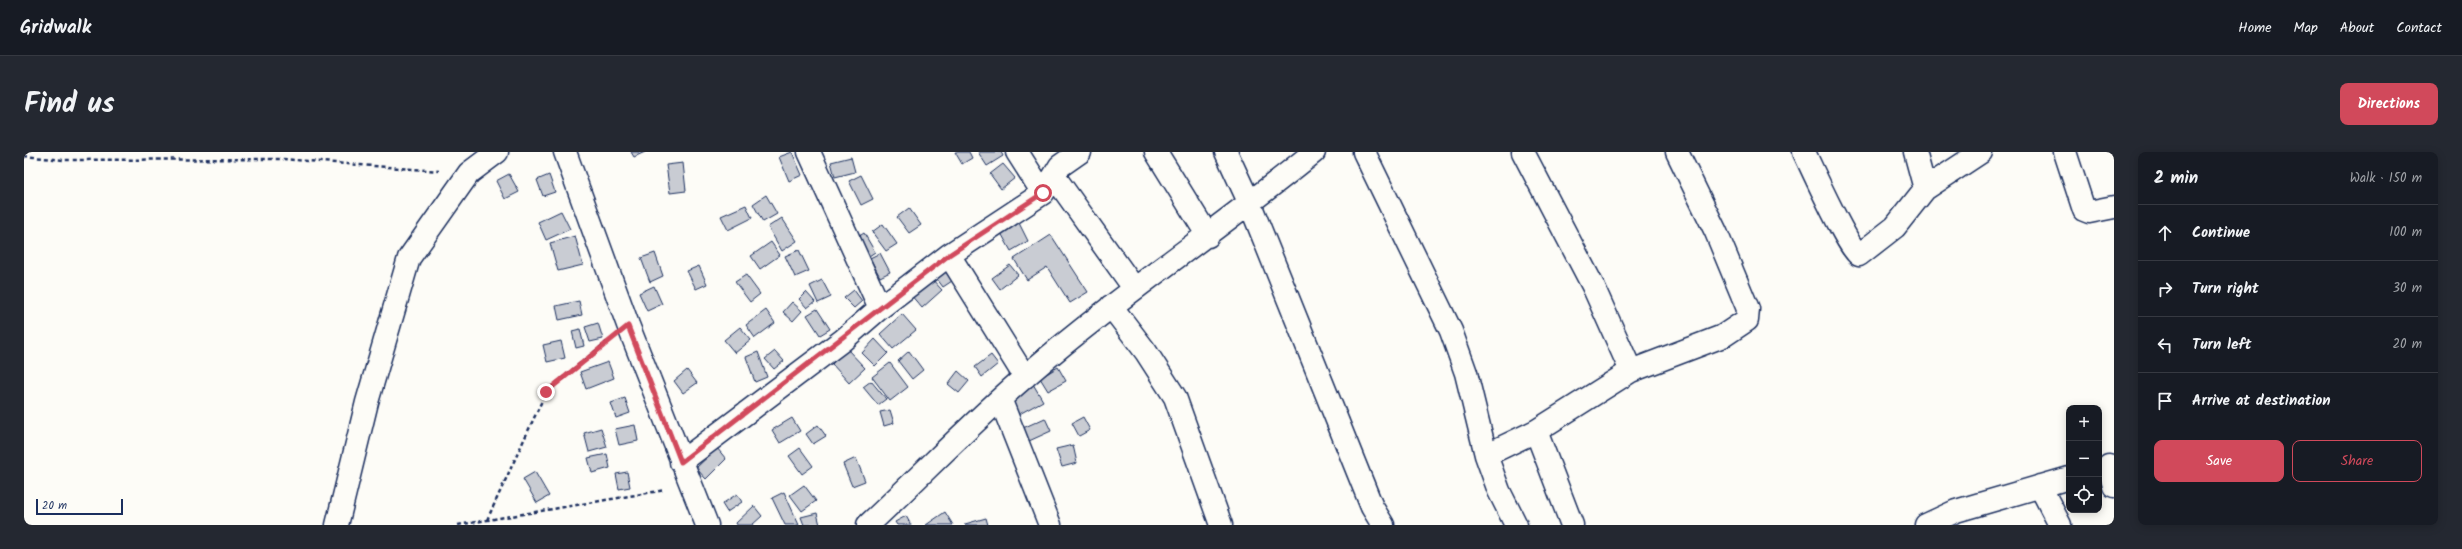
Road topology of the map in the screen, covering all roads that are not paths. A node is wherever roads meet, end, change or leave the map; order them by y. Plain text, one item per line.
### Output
1 (498, 152) edge
2 (565, 152) edge
3 (809, 152) edge
4 (1017, 152) edge
5 (1080, 152) edge
6 (1156, 152) edge
7 (1226, 152) edge
8 (1314, 152) edge
9 (1364, 152) edge
10 (1523, 152) edge
11 (1676, 152) edge
12 (1804, 152) edge
13 (1915, 152) edge
14 (1980, 152) edge
15 (2065, 152) edge
16 (1048, 184) junction
17 (1925, 188) junction
18 (1250, 204) junction
19 (2114, 207) edge
20 (1208, 236) junction
21 (949, 255) junction
22 (1134, 288) junction
23 (1111, 306) junction
24 (880, 308) junction
25 (1631, 371) junction
26 (1025, 377) junction
27 (1001, 401) junction
28 (1536, 431) junction
29 (1486, 455) junction
30 (681, 462) junction
31 (2066, 479) edge
32 (2040, 486) junction
33 (877, 521) edge
34 (1937, 522) edge
35 (337, 525) edge
36 (707, 525) edge
37 (1050, 525) edge
38 (1221, 525) edge
39 (1382, 525) edge
40 (1516, 525) edge
41 (1572, 525) edge
42 (2060, 525) edge

1 - 35 street
2 - 30 street
3 - 24 street
4 - 16 street
5 - 16 street
6 - 20 street
7 - 18 street
8 - 18 street
9 - 29 street
10 - 25 street
11 - 25 street
12 - 17 street
13 - 17 street
14 - 17 street
15 - 19 street
16 - 21 street
16 - 22 street
18 - 20 street
18 - 39 street
20 - 22 street
21 - 24 street
21 - 26 street
22 - 23 street
23 - 26 street
23 - 38 street
24 - 30 street
25 - 28 street
26 - 27 street
27 - 33 street
27 - 37 street
28 - 29 street
28 - 41 street
29 - 40 street
30 - 36 street
31 - 32 street
32 - 34 street
32 - 42 street

